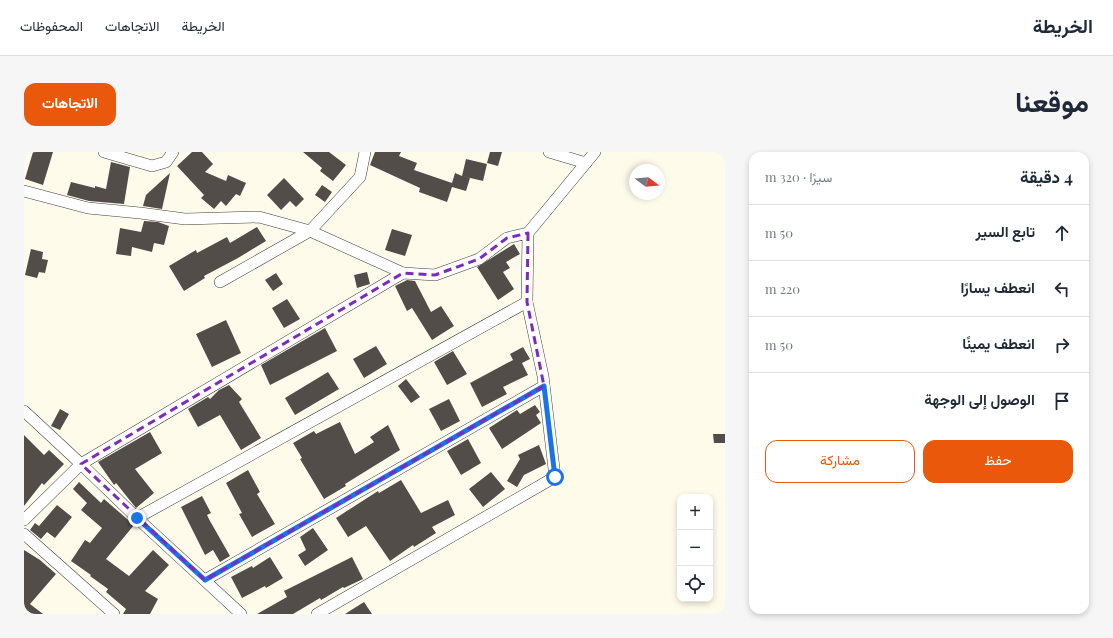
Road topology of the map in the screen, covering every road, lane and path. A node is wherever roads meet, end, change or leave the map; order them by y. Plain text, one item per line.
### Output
1 (105, 152) edge
2 (174, 152) edge
3 (365, 152) edge
4 (549, 152) edge
5 (595, 152) edge
6 (586, 163) junction
7 (24, 191) edge
8 (310, 231) junction
9 (528, 233) junction
10 (403, 273) junction
11 (220, 282) dead end
12 (526, 302) junction
13 (544, 386) junction
14 (24, 411) edge
15 (81, 464) junction
16 (137, 518) junction
17 (24, 520) edge
18 (24, 534) edge
19 (205, 580) junction
20 (114, 614) edge
21 (241, 614) edge
22 (317, 614) edge

1 - 2 street
3 - 8 street
4 - 6 street
5 - 6 street
6 - 9 street
7 - 8 street
8 - 10 street
8 - 11 street
9 - 10 street
9 - 12 street
10 - 15 street
12 - 13 street
12 - 16 street
13 - 19 street
13 - 22 street
14 - 15 street
15 - 16 street
15 - 17 street
16 - 19 street
18 - 20 street
19 - 21 street

